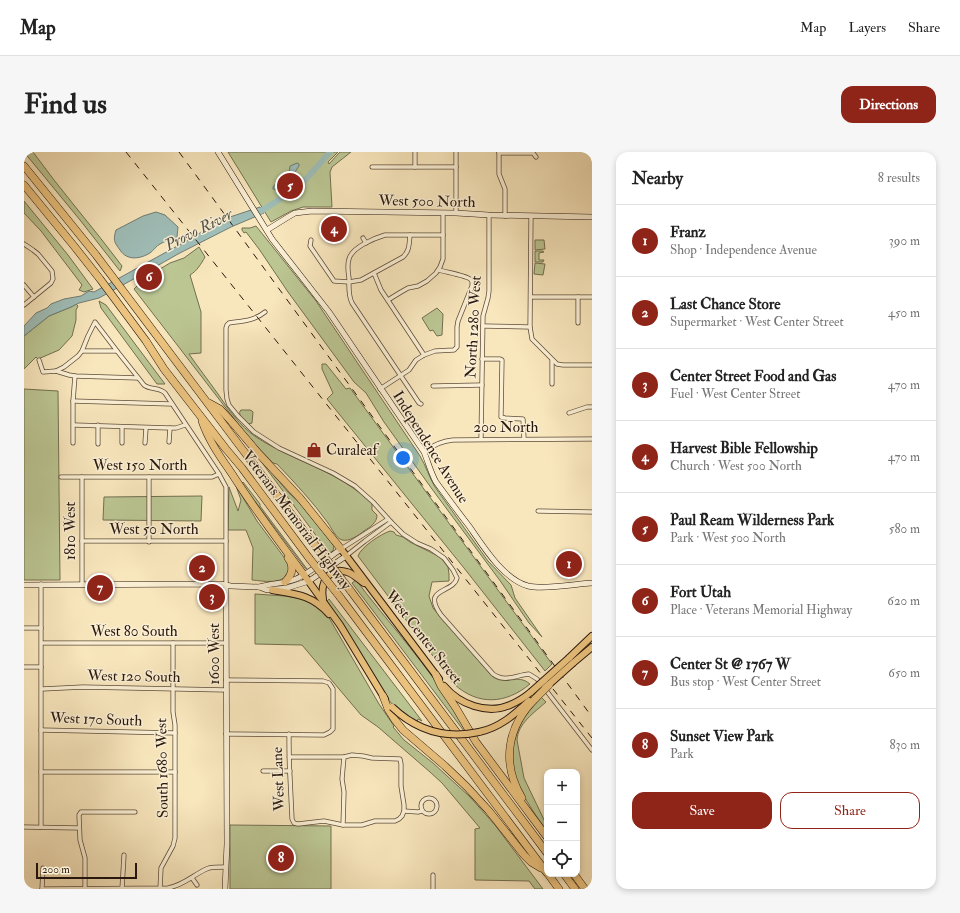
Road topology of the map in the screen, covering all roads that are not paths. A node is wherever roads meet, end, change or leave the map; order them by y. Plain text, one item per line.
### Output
1 (218, 152) edge
2 (456, 152) edge
3 (499, 152) edge
4 (415, 153) dead end
5 (536, 157) dead end
6 (24, 166) edge
7 (372, 167) dead end
8 (415, 167) junction
9 (456, 167) junction
10 (24, 185) edge
11 (443, 213) junction
12 (456, 213) junction
13 (489, 215) junction
14 (505, 216) junction
15 (531, 216) junction
16 (592, 218) edge
17 (267, 230) junction
18 (410, 235) junction
19 (443, 235) junction
20 (364, 238) dead end
21 (311, 240) dead end
22 (366, 243) junction
23 (24, 244) edge
24 (439, 270) junction
25 (374, 273) junction
26 (349, 282) junction
27 (24, 285) edge
28 (34, 297) junction
29 (531, 297) junction
30 (578, 297) junction
31 (592, 297) edge
32 (388, 300) junction
33 (24, 304) edge
34 (265, 312) dead end
35 (578, 323) dead end
36 (483, 326) junction
37 (530, 327) junction
38 (82, 351) junction
39 (116, 351) junction
40 (424, 355) junction
41 (482, 358) junction
42 (38, 360) dead end
43 (552, 360) junction
44 (592, 365) edge
45 (56, 371) junction
46 (400, 375) junction
47 (76, 376) junction
48 (138, 378) junction
49 (552, 384) dead end
50 (482, 385) junction
51 (433, 386) dead end
52 (380, 389) junction
53 (73, 401) junction
54 (206, 401) junction
55 (171, 404) junction
56 (421, 404) dead end
57 (592, 407) edge
58 (569, 413) dead end
59 (200, 416) junction
60 (74, 425) junction
61 (185, 425) junction
62 (98, 426) junction
63 (122, 426) junction
64 (146, 428) junction
65 (170, 428) junction
66 (481, 439) junction
67 (524, 439) junction
68 (592, 439) edge
69 (73, 442) dead end
70 (146, 442) dead end
71 (170, 442) dead end
72 (122, 443) dead end
73 (98, 444) dead end
74 (424, 452) junction
75 (219, 474) junction
76 (61, 477) dead end
77 (82, 477) junction
78 (149, 477) junction
79 (538, 512) dead end
80 (592, 512) edge
81 (389, 521) junction
82 (82, 541) junction
83 (226, 541) junction
84 (149, 542) junction
85 (341, 549) junction
86 (286, 550) junction
87 (346, 556) junction
88 (304, 574) junction
89 (309, 581) junction
90 (285, 582) junction
91 (592, 583) edge
92 (41, 584) junction
93 (82, 584) junction
94 (367, 584) junction
95 (24, 585) edge
96 (226, 585) junction
97 (260, 587) junction
98 (272, 590) junction
99 (323, 600) junction
100 (340, 625) junction
101 (24, 628) edge
102 (41, 628) junction
103 (592, 636) edge
104 (42, 643) junction
105 (173, 643) junction
106 (226, 643) junction
107 (592, 643) edge
108 (592, 647) edge
109 (573, 660) junction
110 (24, 667) edge
111 (41, 667) junction
112 (436, 675) junction
113 (226, 680) junction
114 (545, 685) junction
115 (173, 688) junction
116 (42, 689) junction
117 (226, 690) junction
118 (383, 696) junction
119 (534, 696) junction
120 (42, 730) junction
121 (175, 733) junction
122 (226, 734) junction
123 (289, 734) junction
124 (592, 750) edge
125 (289, 756) junction
126 (344, 757) junction
127 (262, 771) dead end
128 (290, 771) junction
129 (41, 772) junction
130 (175, 772) junction
131 (404, 811) junction
132 (422, 811) junction
133 (135, 812) dead end
134 (343, 825) junction
135 (24, 827) edge
136 (41, 827) junction
137 (539, 827) junction
138 (79, 828) junction
139 (544, 833) edge
140 (544, 849) edge
141 (124, 855) dead end
142 (226, 867) junction
143 (44, 868) dead end
144 (544, 869) edge
145 (544, 871) edge
146 (433, 875) dead end
147 (550, 877) edge
148 (566, 877) edge
149 (576, 877) edge
150 (192, 878) junction
151 (196, 885) dead end
152 (85, 888) junction
153 (42, 889) edge
154 (122, 889) edge
155 (160, 889) edge
156 (226, 889) edge
157 (433, 889) edge
158 (559, 889) edge
159 (575, 889) edge
160 (586, 889) edge

1 - 17 street, Independence Avenue
2 - 9 street
3 - 5 street
3 - 14 street
4 - 8 street
6 - 54 highway, Veterans Memorial Highway
7 - 8 street
8 - 9 street
9 - 12 street
10 - 59 highway, Veterans Memorial Highway
11 - 12 street, West 500 North
11 - 17 street, West 500 North
11 - 19 street
12 - 13 street, West 500 North
13 - 14 street, West 500 North
13 - 36 street, North 1280 West
14 - 15 street, West 500 North
15 - 16 street, West 500 North
15 - 29 street
17 - 52 street, Independence Avenue
18 - 19 street
18 - 22 street
18 - 25 street
19 - 24 street
20 - 22 street
21 - 26 street
22 - 26 street
23 - 28 street
24 - 32 street
24 - 40 street
25 - 26 street
25 - 32 street
26 - 46 street
27 - 28 street
28 - 33 street
29 - 30 street
29 - 37 street
30 - 31 street
30 - 35 street
32 - 40 street
34 - 81 street
36 - 37 street
36 - 41 street, North 1280 West
37 - 43 street
38 - 39 street
38 - 39 street, 1600 West
38 - 45 street
39 - 48 street, 1600 West
40 - 46 street
41 - 50 street, North 1280 West
41 - 67 street
42 - 45 street
43 - 44 street
43 - 49 street
45 - 47 street
46 - 52 street
46 - 56 street
47 - 48 street
47 - 53 street
48 - 55 street, 1600 West
50 - 51 street
50 - 66 street, North 1280 West
52 - 74 street, Independence Avenue
53 - 55 street
53 - 60 street
54 - 85 highway
54 - 140 highway, Veterans Memorial Highway, bridge
55 - 61 street, 1600 West
57 - 58 street
59 - 86 highway
59 - 144 highway, Veterans Memorial Highway, bridge
60 - 62 street
60 - 69 street
61 - 65 street
61 - 75 street, 1600 West
62 - 63 street
62 - 73 street
63 - 64 street
63 - 72 street
64 - 65 street
64 - 70 street
65 - 71 street
66 - 67 street, 200 North
66 - 74 street, 200 North
67 - 68 street, 200 North
74 - 91 street, Independence Avenue
75 - 78 street, West 150 North
75 - 83 street, 1600 West
76 - 77 street, West 150 North
77 - 78 street, West 150 North
77 - 82 street, 1810 West
78 - 84 street
79 - 80 street
81 - 85 street
81 - 87 street
81 - 114 street
82 - 84 street, West 50 North
82 - 93 street, 1810 West
83 - 84 street, West 50 North
83 - 96 street, 1600 West
85 - 87 main road, West Center Street
85 - 88 street
86 - 88 highway
86 - 90 highway
87 - 89 street
87 - 94 main road, West Center Street
88 - 89 main road, West Center Street
88 - 90 street
89 - 98 street
89 - 99 main road, West Center Street
90 - 97 street
92 - 93 street
92 - 95 street
92 - 102 street
93 - 96 street
94 - 99 main road
94 - 112 main road, West Center Street
96 - 97 street
96 - 106 street, 1600 West
97 - 98 street
98 - 100 main road
99 - 100 main road, West Center Street
100 - 118 main road, West Center Street
101 - 102 street
102 - 104 street
103 - 109 main road, West Center Street
104 - 105 street, West 80 South
104 - 111 street
105 - 106 street, West 80 South
105 - 115 street, South 1680 West
106 - 113 street, 1600 West
107 - 109 main road
108 - 109 main road, West Center Street
109 - 114 main road, West Center Street, bridge
109 - 119 main road, West Center Street, bridge
110 - 111 street
111 - 116 street
112 - 119 main road, West Center Street
112 - 137 highway
113 - 117 street, 1600 West
113 - 123 street
114 - 119 highway, bridge
114 - 124 street
115 - 116 street, West 120 South
115 - 117 street, West 120 South
115 - 121 street, South 1680 West
116 - 120 street
117 - 122 street, 1600 West
118 - 119 main road, West Center Street, bridge
118 - 145 highway
119 - 137 highway
120 - 121 street, West 170 South
120 - 129 street
121 - 130 street, South 1680 West
122 - 123 street
122 - 142 street, 1600 West
123 - 125 street, West Lane
125 - 126 street
125 - 128 street, West Lane
126 - 131 street
126 - 134 street
127 - 128 street
128 - 134 street, West Lane
129 - 130 street
129 - 136 street
130 - 155 street, South 1680 West
131 - 132 street
131 - 134 street
132 - 132 street
133 - 138 street
135 - 136 street
136 - 138 street
137 - 139 highway
138 - 152 street
141 - 154 street
142 - 150 street
142 - 156 street, 1600 West
143 - 153 street
146 - 157 street
147 - 158 highway, Veterans Memorial Highway
148 - 159 highway
149 - 160 highway
150 - 151 street
150 - 155 street
152 - 153 street
152 - 154 street
154 - 155 street

